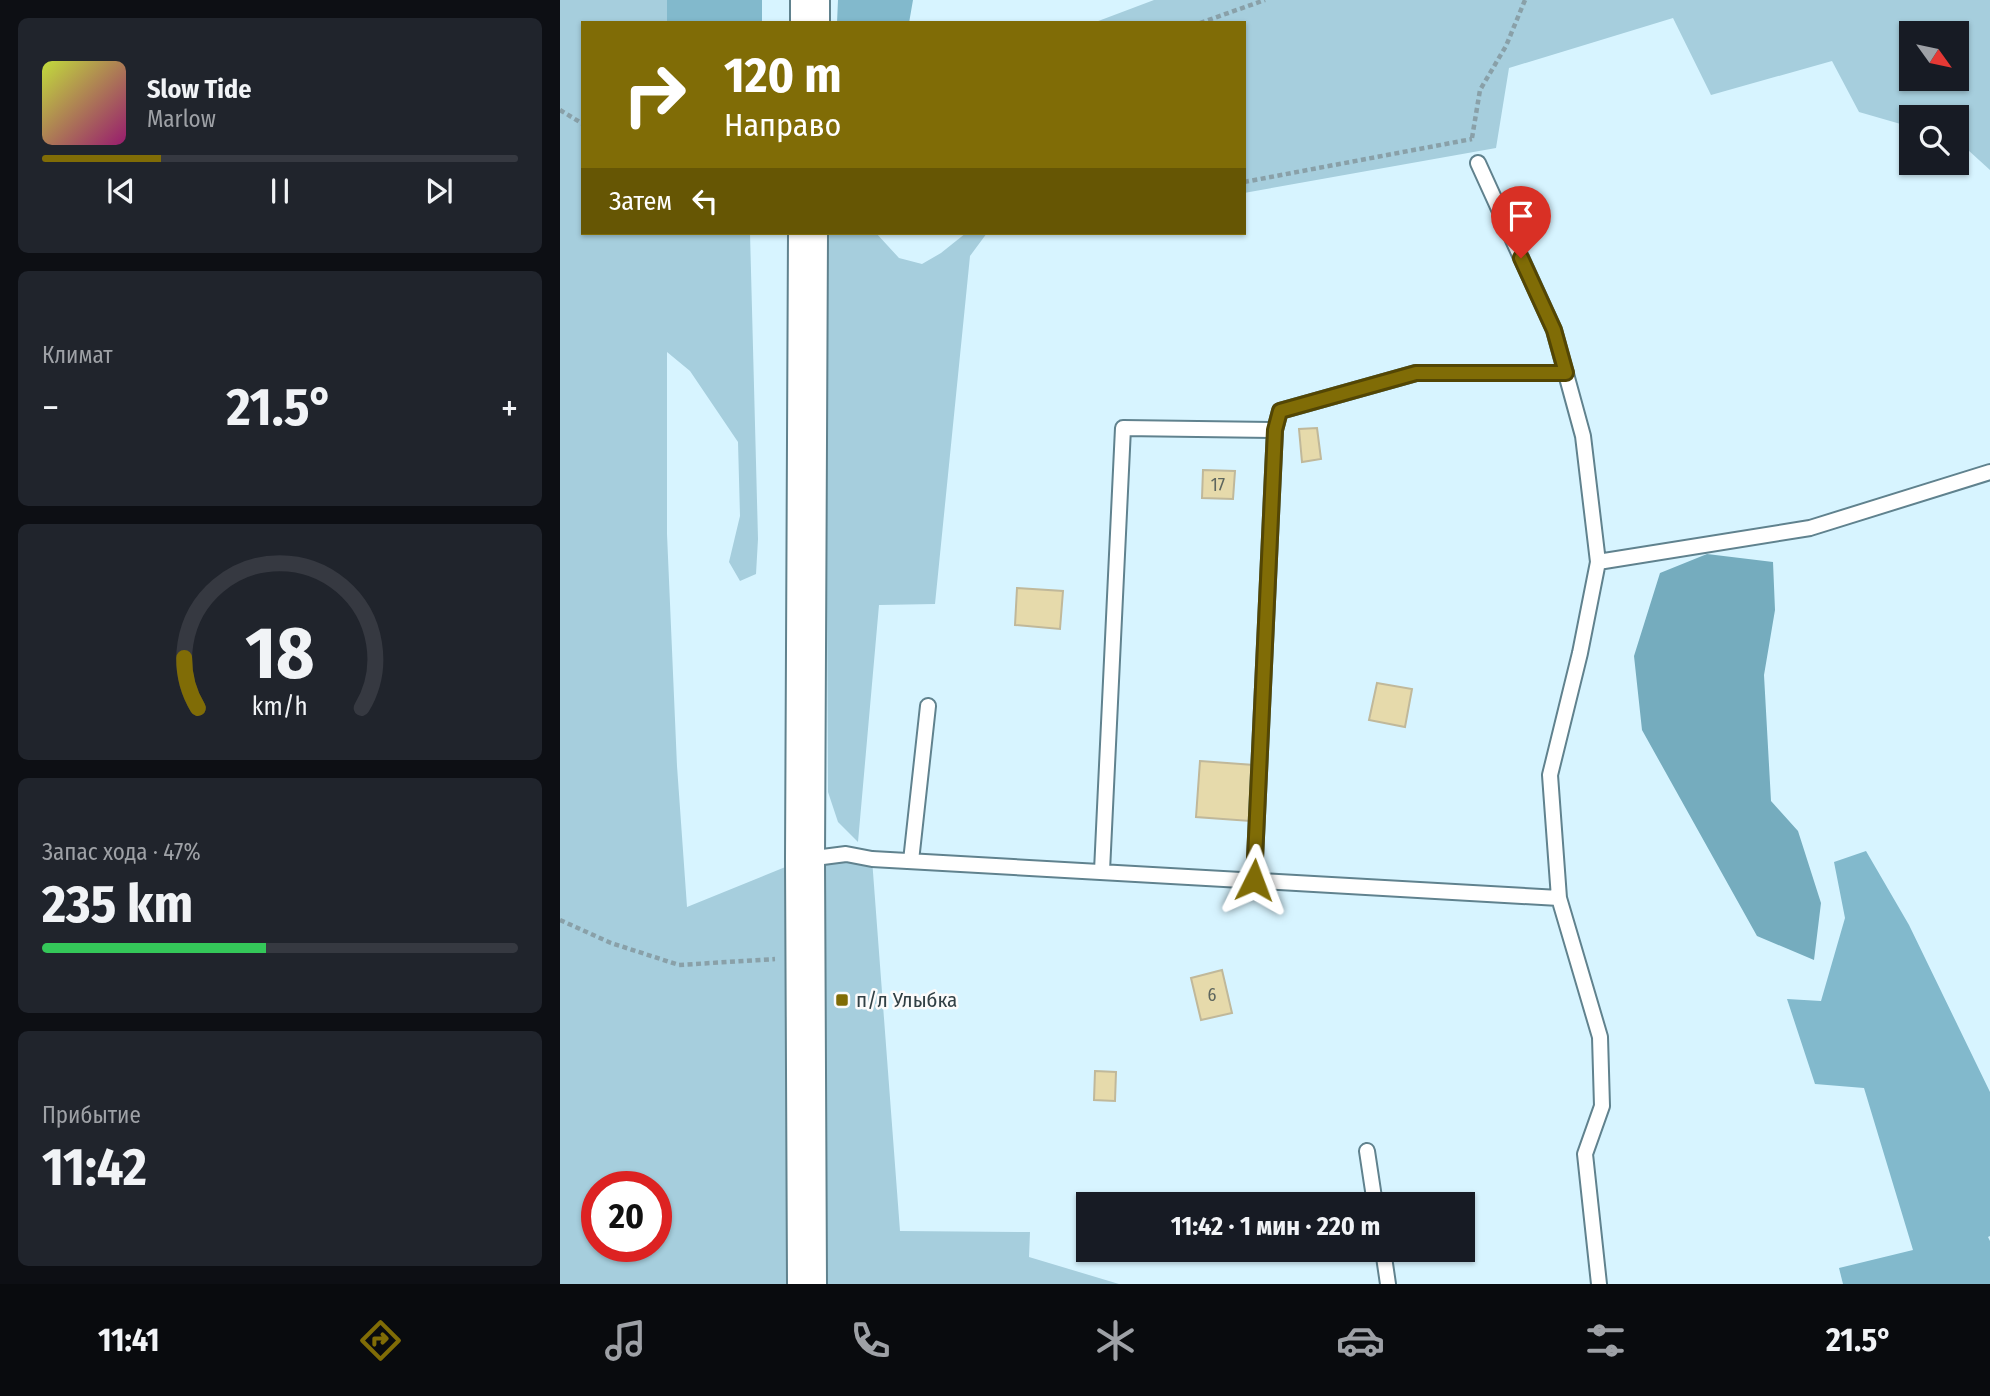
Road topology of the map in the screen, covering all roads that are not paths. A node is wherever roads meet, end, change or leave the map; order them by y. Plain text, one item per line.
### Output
1 (810, 0) edge
2 (810, 21) edge
3 (1478, 163) road end
4 (808, 235) edge
5 (1566, 373) junction
6 (1275, 430) junction
7 (1990, 472) edge
8 (1598, 562) junction
9 (928, 706) dead end
10 (805, 859) junction
11 (911, 861) junction
12 (1102, 871) junction
13 (1254, 880) junction
14 (1559, 898) junction
15 (1367, 1151) dead end
16 (1373, 1192) edge
17 (1385, 1262) edge
18 (807, 1284) edge
19 (1388, 1284) edge
20 (1599, 1284) edge

1 - 2 street
3 - 5 lane
4 - 10 street
5 - 6 lane
5 - 8 lane
6 - 12 lane
6 - 13 lane
7 - 8 lane
8 - 14 lane
9 - 11 lane
10 - 11 lane
10 - 18 street
11 - 12 lane
12 - 13 lane
13 - 14 lane
14 - 20 lane
15 - 16 lane
17 - 19 lane

